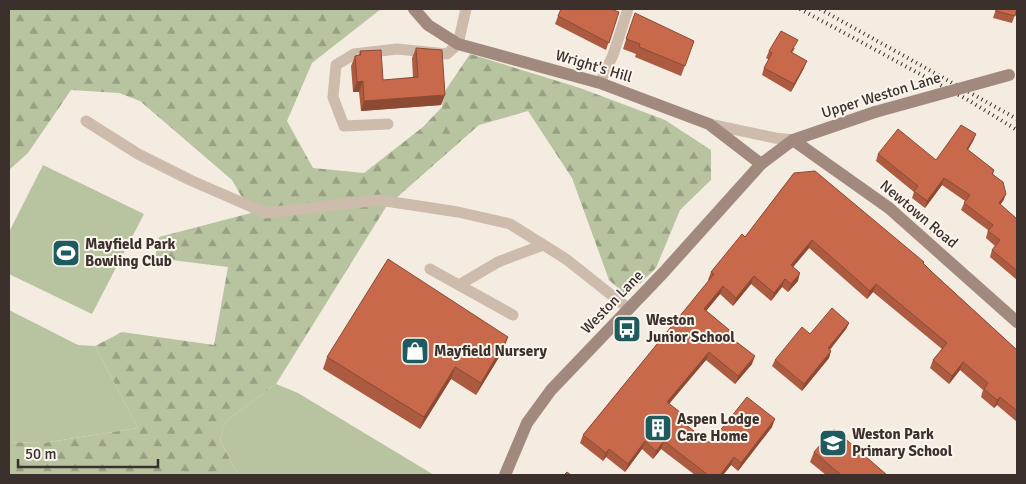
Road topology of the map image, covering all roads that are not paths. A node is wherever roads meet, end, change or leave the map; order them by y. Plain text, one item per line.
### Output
1 (414, 9) edge
2 (466, 9) edge
3 (628, 9) edge
4 (458, 44) junction
5 (1013, 74) edge
6 (600, 84) junction
7 (86, 121) dead end
8 (388, 124) dead end
9 (709, 124) junction
10 (793, 140) junction
11 (761, 164) junction
12 (543, 245) junction
13 (430, 269) dead end
14 (459, 285) junction
15 (629, 309) junction
16 (513, 315) dead end
17 (1017, 322) edge
18 (504, 475) edge

1 - 4 street, Wright's Hill
2 - 4 lane
3 - 6 lane
4 - 6 street, Wright's Hill
4 - 8 lane
5 - 10 street, Upper Weston Lane, bridge
6 - 9 street, Wright's Hill
7 - 12 lane
9 - 10 lane
9 - 11 street, Wright's Hill
10 - 11 street, Upper Weston Lane
10 - 17 street, Newtown Road
11 - 15 street, Weston Lane
12 - 14 lane
12 - 15 lane
13 - 14 lane
14 - 16 lane
15 - 18 street, Weston Lane

